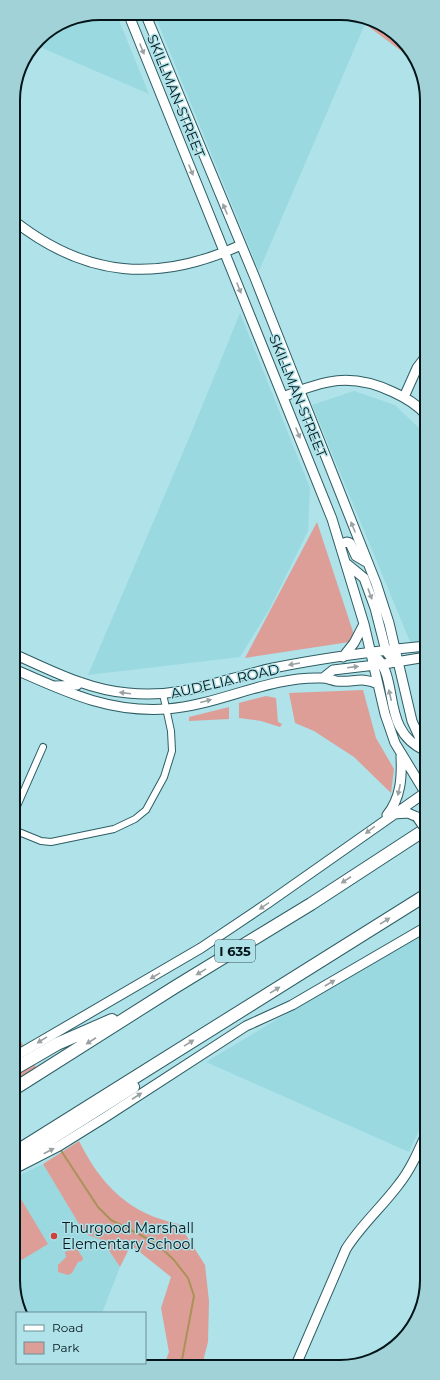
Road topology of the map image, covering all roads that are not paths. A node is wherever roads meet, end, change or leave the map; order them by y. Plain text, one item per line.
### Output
1 (131, 20) edge
2 (148, 20) edge
3 (177, 93) junction
4 (162, 99) junction
5 (20, 225) edge
6 (241, 245) junction
7 (225, 252) junction
8 (420, 364) edge
9 (299, 390) junction
10 (283, 397) junction
11 (404, 397) junction
12 (420, 409) edge
13 (341, 544) junction
14 (368, 563) junction
15 (347, 564) junction
16 (364, 624) junction
17 (420, 647) edge
18 (390, 651) junction
19 (371, 653) junction
20 (20, 657) edge
21 (342, 657) junction
22 (420, 658) edge
23 (398, 662) junction
24 (384, 664) junction
25 (374, 665) junction
26 (274, 668) junction
27 (20, 672) edge
28 (323, 678) junction
29 (281, 681) junction
30 (80, 682) junction
31 (378, 684) junction
32 (54, 687) junction
33 (164, 694) junction
34 (168, 709) junction
35 (420, 739) edge
36 (43, 747) dead end
37 (420, 748) edge
38 (401, 756) junction
39 (420, 783) edge
40 (420, 796) edge
41 (20, 799) edge
42 (392, 815) junction
43 (383, 821) junction
44 (420, 821) edge
45 (20, 832) edge
46 (420, 833) edge
47 (420, 899) edge
48 (420, 930) edge
49 (146, 1005) junction
50 (20, 1054) edge
51 (165, 1058) junction
52 (20, 1066) edge
53 (20, 1085) edge
54 (420, 1146) edge
55 (20, 1149) edge
56 (20, 1162) edge
57 (20, 1166) edge
58 (298, 1360) edge

1 -> 4 main road, SKILLMAN STREET
2 - 3 main road, SKILLMAN STREET
3 - 4 main road
6 -> 3 main road, SKILLMAN STREET
4 -> 7 main road, SKILLMAN STREET
5 - 7 main road
6 - 7 main road
6 - 9 main road, SKILLMAN STREET
7 -> 10 main road, SKILLMAN STREET
8 - 11 main road
9 - 10 main road
9 - 11 main road
14 -> 9 main road, SKILLMAN STREET
10 -> 13 main road, SKILLMAN STREET
11 - 12 main road
13 - 14 main road
13 - 15 main road, SKILLMAN STREET
14 - 18 main road, SKILLMAN STREET
15 - 16 main road, SKILLMAN STREET
15 -> 18 main road
16 - 19 main road, SKILLMAN STREET
16 - 21 main road
17 - 18 main road, AUDELIA ROAD
18 - 19 main road, AUDELIA ROAD
18 - 23 main road, SKILLMAN STREET
19 - 21 main road, AUDELIA ROAD
19 - 24 main road
19 - 25 main road, SKILLMAN STREET
20 - 30 main road, AUDELIA ROAD
21 -> 26 main road, AUDELIA ROAD
22 - 23 main road, AUDELIA ROAD
23 - 24 main road, AUDELIA ROAD
23 - 35 main road, SKILLMAN STREET
24 - 25 main road, AUDELIA ROAD
37 -> 24 main road
28 -> 25 main road, AUDELIA ROAD
25 - 31 main road, SKILLMAN STREET
26 - 29 main road
26 - 33 main road, AUDELIA ROAD
27 - 32 main road, AUDELIA ROAD
28 - 29 main road, AUDELIA ROAD
28 - 31 main road
34 -> 29 main road, AUDELIA ROAD
30 - 32 main road
33 -> 30 main road, AUDELIA ROAD
31 - 38 main road, SKILLMAN STREET
32 - 34 main road, AUDELIA ROAD
33 - 34 street
34 - 45 street
36 - 41 street
38 - 39 main road, SKILLMAN STREET
38 -> 43 main road
40 - 42 main road
42 - 43 main road
42 - 44 main road, bridge
43 -> 50 main road
46 -> 49 highway, I 635
51 -> 47 highway
57 -> 48 main road
49 - 52 highway
49 -> 53 highway, I 635
51 - 55 highway
51 - 56 highway
54 - 58 main road

